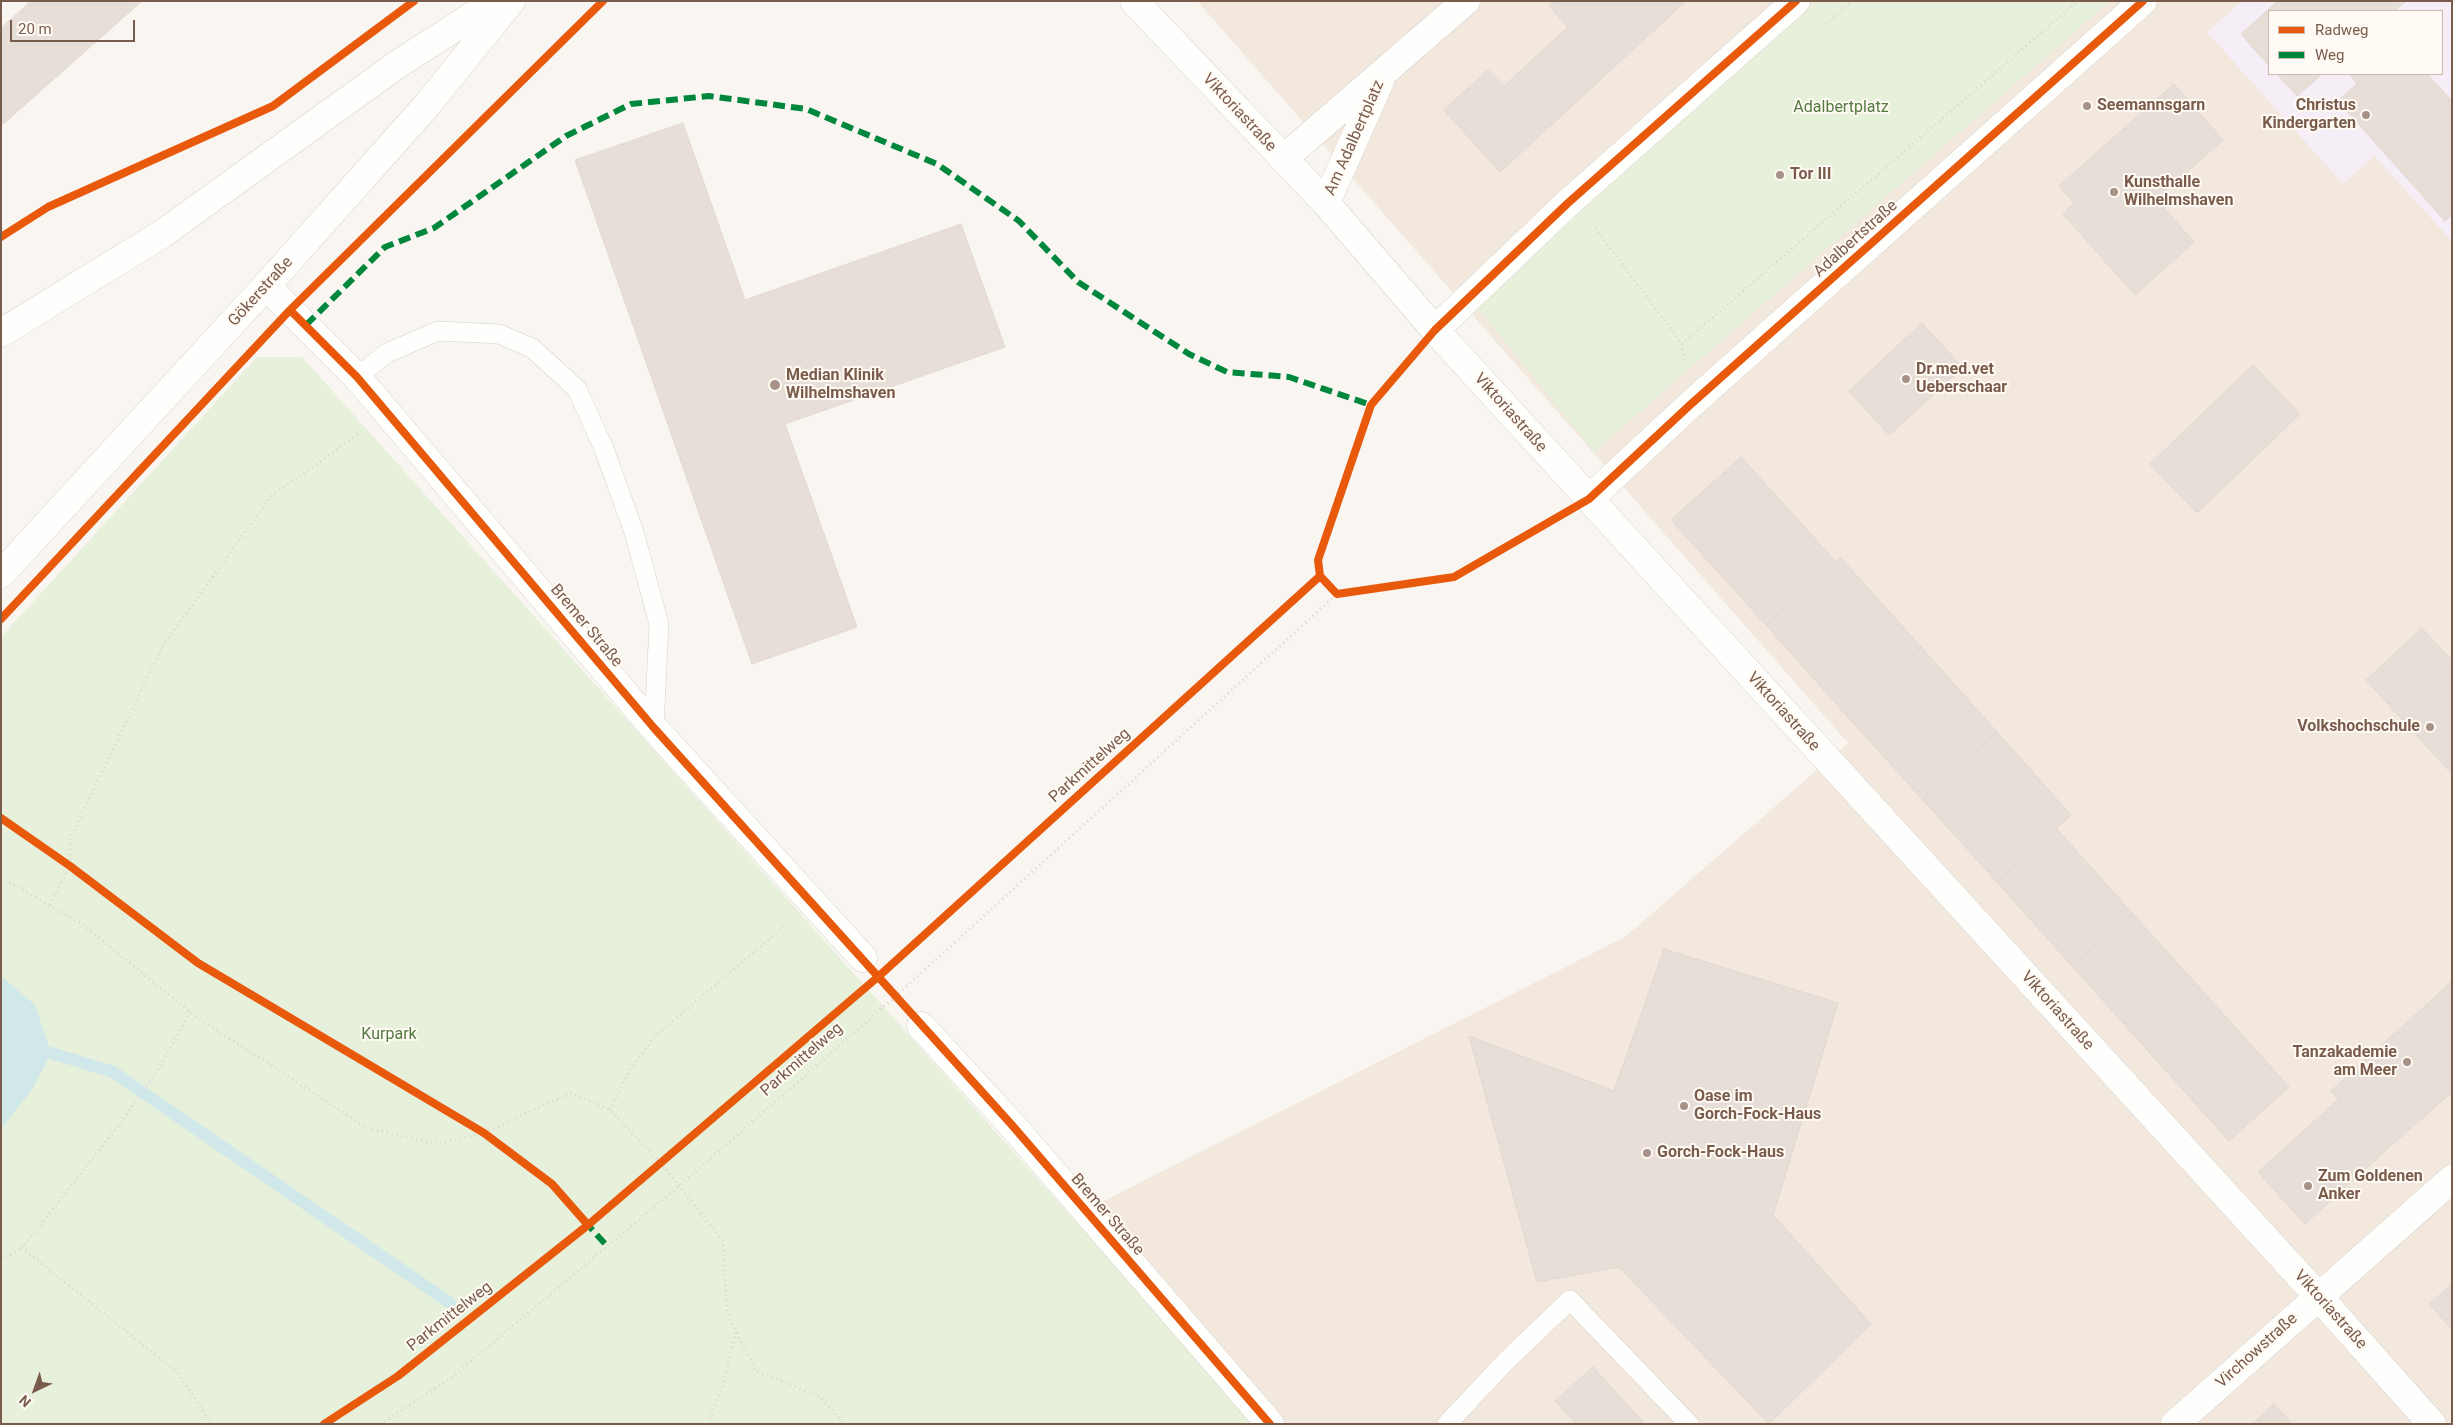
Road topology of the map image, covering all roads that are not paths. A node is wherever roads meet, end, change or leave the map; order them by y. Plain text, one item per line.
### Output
1 (496, 1) edge
2 (511, 1) edge
3 (1134, 1) edge
4 (1466, 1) edge
5 (1796, 1) edge
6 (2143, 1) edge
7 (1384, 73) junction
8 (1282, 159) junction
9 (1326, 202) junction
10 (266, 286) junction
11 (1435, 330) junction
12 (1, 333) edge
13 (357, 377) junction
14 (1589, 499) junction
15 (1, 574) edge
16 (654, 728) junction
17 (862, 958) dead end
18 (921, 1026) dead end
19 (2452, 1179) edge
20 (2318, 1296) junction
21 (1270, 1424) edge
22 (1447, 1424) edge
23 (1690, 1424) edge
24 (2175, 1424) edge
25 (2432, 1424) edge

1 - 12 street
2 - 10 street, Gökerstraße
3 - 8 street, Viktoriastraße
4 - 7 street, Am Adalbertplatz
5 - 11 street
6 - 14 street, Adalbertstraße
7 - 8 street, Am Adalbertplatz
7 - 9 street, Am Adalbertplatz
8 - 9 street, Viktoriastraße
9 - 11 street, Viktoriastraße
10 - 13 street, Bremer Straße
10 - 15 street, Gökerstraße
11 - 14 street, Viktoriastraße
13 - 16 street, Bremer Straße
13 - 16 lane
14 - 20 street, Viktoriastraße
16 - 17 street, Bremer Straße
18 - 21 street, Bremer Straße
19 - 20 street, Virchowstraße
20 - 24 street, Virchowstraße
20 - 25 street, Viktoriastraße
22 - 23 lane

